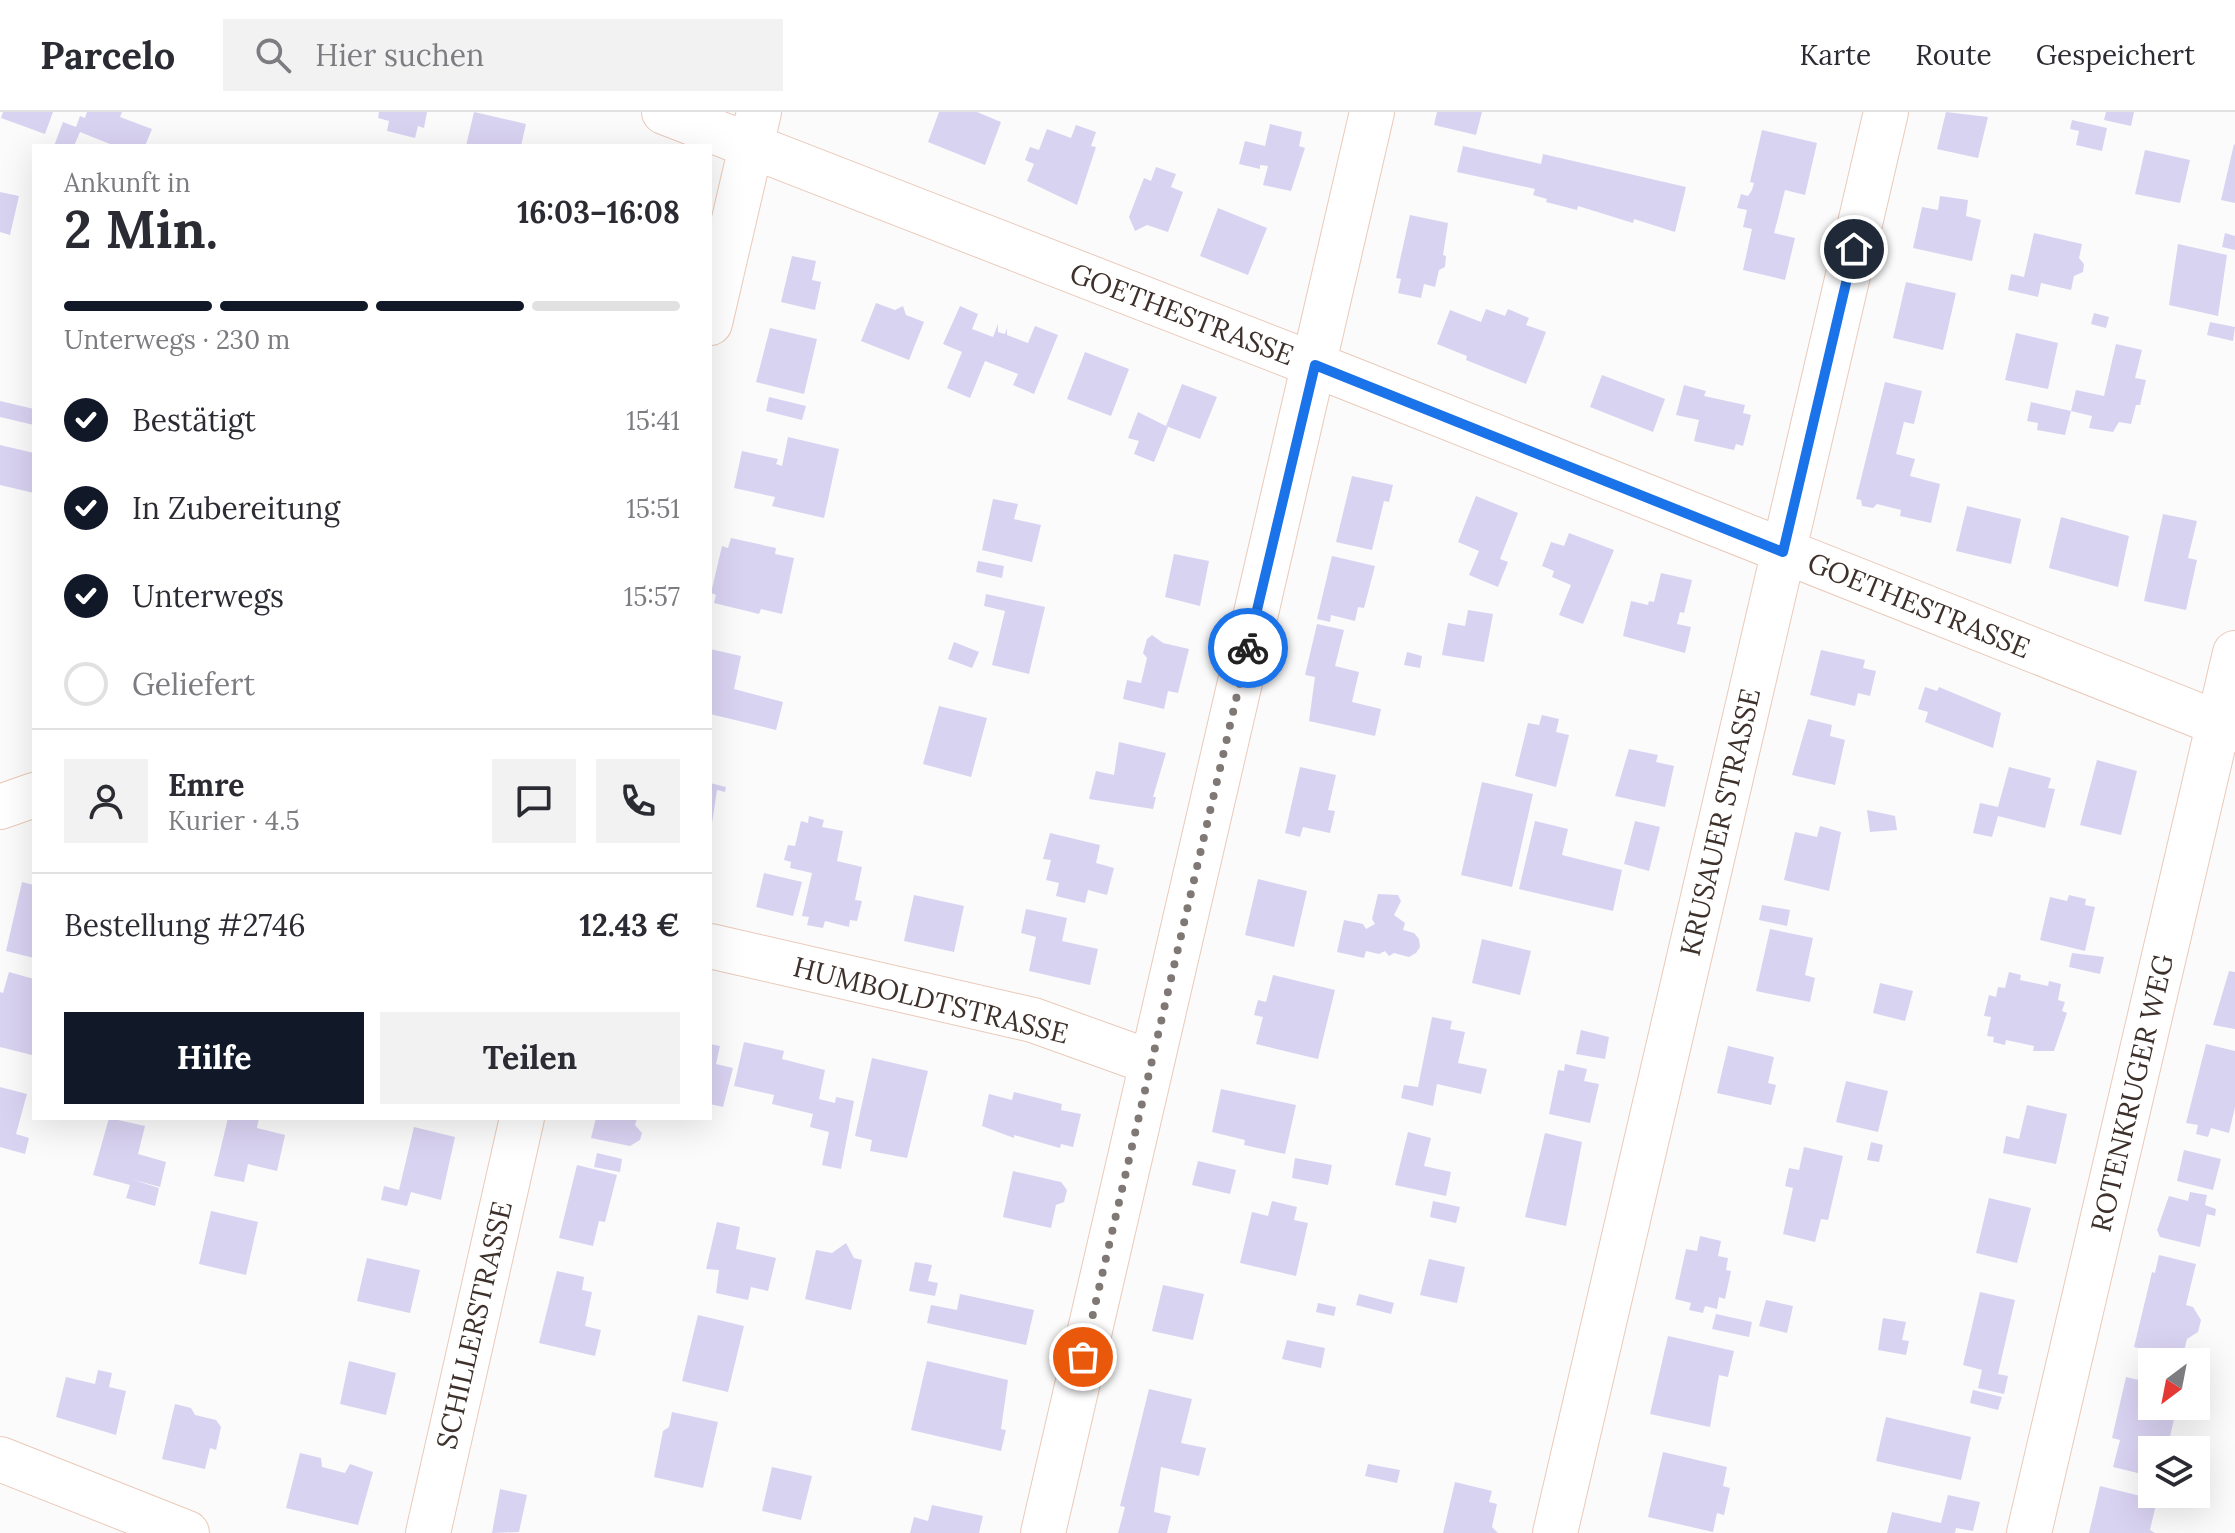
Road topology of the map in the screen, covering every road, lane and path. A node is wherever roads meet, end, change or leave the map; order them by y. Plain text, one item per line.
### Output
1 (664, 112) edge
2 (1372, 112) edge
3 (1886, 112) edge
4 (755, 129) edge
5 (712, 314) edge
6 (1315, 365) junction
7 (1783, 552) junction
8 (2235, 653) edge
9 (2227, 727) edge
10 (712, 946) edge
11 (1150, 1062) junction
12 (522, 1120) edge
13 (0, 1459) edge
14 (187, 1533) edge
15 (428, 1533) edge
16 (1043, 1533) edge
17 (1555, 1533) edge
18 (2029, 1533) edge

1 - 4 street, GOETHESTRASSE
2 - 6 street
3 - 7 street, KRUSAUER STRASSE
4 - 5 street
4 - 6 street, GOETHESTRASSE
6 - 7 street, GOETHESTRASSE
6 - 11 street
7 - 9 street, GOETHESTRASSE
7 - 17 street, KRUSAUER STRASSE
8 - 9 street, ROTENKRUGER WEG
9 - 18 street, ROTENKRUGER WEG
10 - 11 street, HUMBOLDTSTRASSE
11 - 16 street
12 - 15 street, SCHILLERSTRASSE
13 - 14 street

